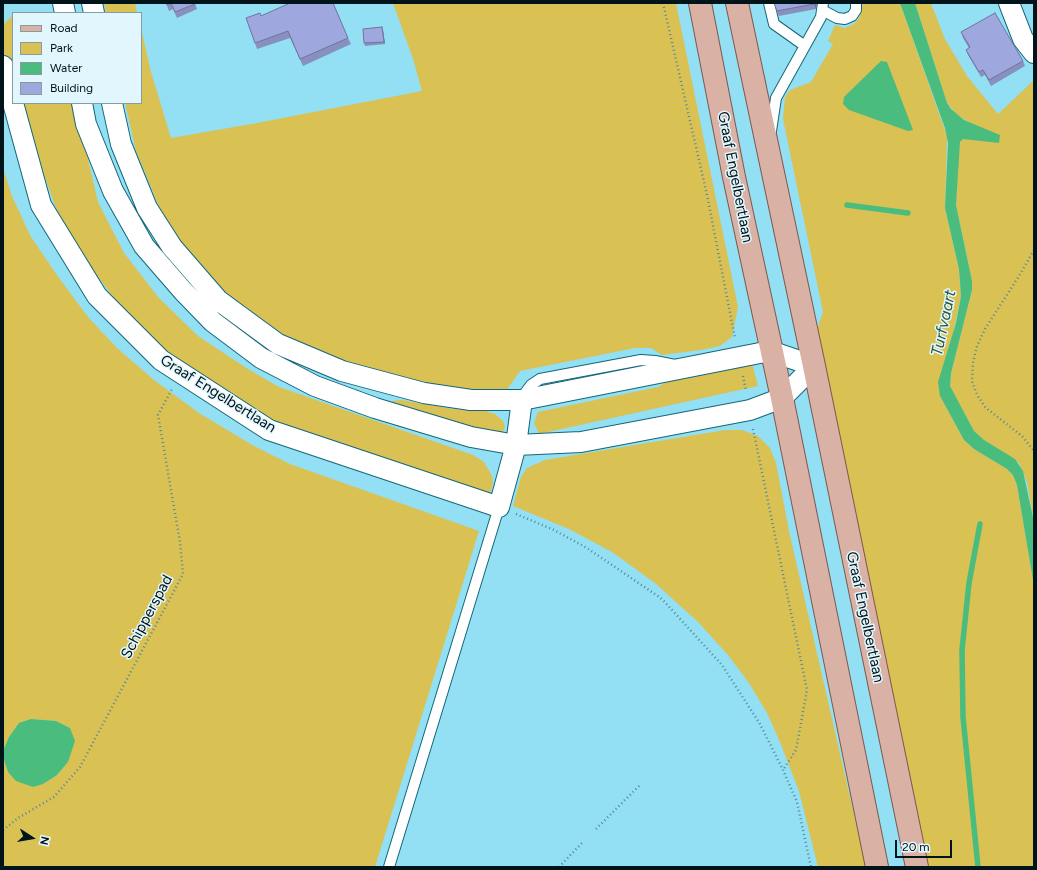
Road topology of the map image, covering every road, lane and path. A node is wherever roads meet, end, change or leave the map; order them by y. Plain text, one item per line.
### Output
1 (663, 3) edge
2 (700, 3) edge
3 (737, 3) edge
4 (769, 3) edge
5 (856, 3) edge
6 (1009, 3) edge
7 (822, 6) edge
8 (805, 46) junction
9 (1034, 53) edge
10 (3, 66) edge
11 (12, 99) edge
12 (13, 104) edge
13 (82, 104) edge
14 (112, 104) edge
15 (768, 149) junction
16 (1034, 250) edge
17 (770, 351) junction
18 (739, 357) junction
19 (814, 366) junction
20 (181, 373) junction
21 (782, 398) junction
22 (522, 400) junction
23 (750, 410) junction
24 (516, 445) junction
25 (1034, 451) edge
26 (506, 510) junction
27 (783, 770) junction
28 (640, 785) dead end
29 (596, 829) dead end
30 (3, 830) edge
31 (583, 842) dead end
32 (389, 867) edge
33 (559, 867) edge
34 (811, 867) edge
35 (877, 867) edge
36 (917, 867) edge

1 - 18 path
2 - 17 main road, Graaf Engelbertlaan
3 - 15 main road, Graaf Engelbertlaan
4 - 8 lane
5 - 7 lane, Graaf Engelbertlaan
6 - 9 street
7 - 8 lane, Graaf Engelbertlaan
8 - 15 lane, Graaf Engelbertlaan
10 - 11 street, Graaf Engelbertlaan
12 - 20 street, Graaf Engelbertlaan
13 - 24 street
14 - 22 street
15 - 19 main road, Graaf Engelbertlaan
16 - 25 path
17 - 18 street
17 - 19 street
17 - 21 main road, Graaf Engelbertlaan
18 - 22 street
18 - 23 path
19 - 21 street
19 - 36 main road, Graaf Engelbertlaan
20 - 26 street, Graaf Engelbertlaan
20 - 30 path, Schipperspad
21 - 23 street
21 - 35 main road, Graaf Engelbertlaan
22 - 24 street
23 - 24 street
23 - 27 path
24 - 26 street
26 - 27 path
26 - 32 lane
27 - 34 path
28 - 29 path
31 - 33 path

